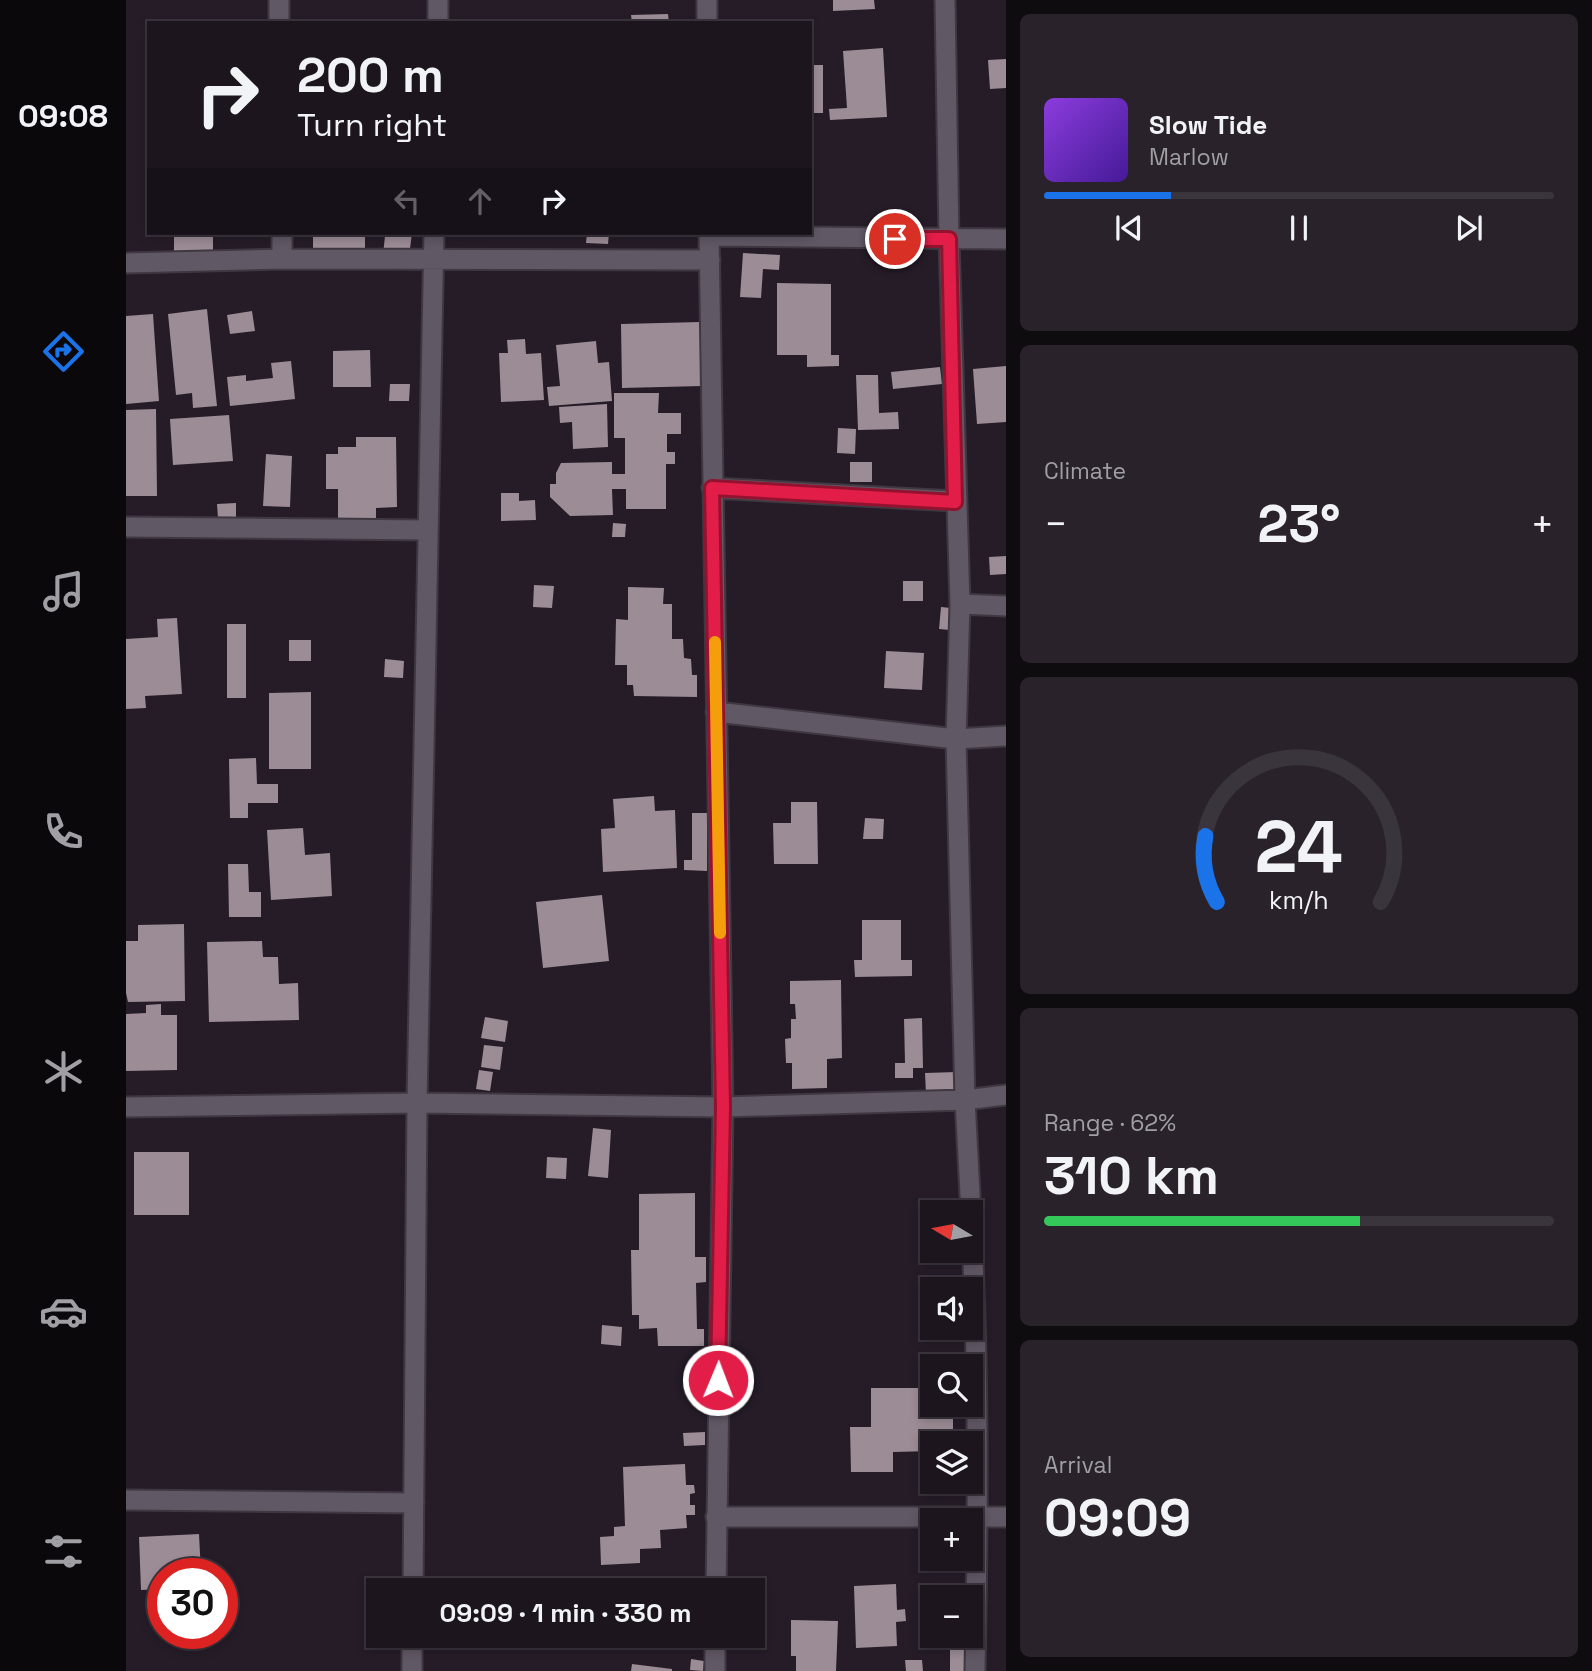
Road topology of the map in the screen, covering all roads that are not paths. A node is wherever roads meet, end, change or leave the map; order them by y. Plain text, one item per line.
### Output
1 (279, 0) edge
2 (438, 0) edge
3 (707, 0) edge
4 (945, 0) edge
5 (279, 21) edge
6 (438, 21) edge
7 (707, 21) edge
8 (282, 235) edge
9 (434, 235) edge
10 (709, 235) edge
11 (757, 235) edge
12 (949, 239) junction
13 (1006, 239) edge
14 (433, 259) junction
15 (282, 260) junction
16 (710, 260) junction
17 (126, 263) edge
18 (712, 488) junction
19 (955, 502) junction
20 (126, 527) edge
21 (427, 530) junction
22 (960, 604) junction
23 (1006, 606) edge
24 (716, 712) junction
25 (1006, 736) edge
26 (956, 739) junction
27 (1006, 1096) edge
28 (965, 1100) junction
29 (417, 1103) junction
30 (126, 1107) edge
31 (723, 1107) junction
32 (970, 1200) edge
33 (973, 1264) edge
34 (126, 1500) edge
35 (414, 1503) junction
36 (978, 1508) edge
37 (716, 1517) junction
38 (920, 1517) edge
39 (983, 1517) edge
40 (1006, 1517) edge
41 (977, 1571) edge
42 (413, 1578) edge
43 (716, 1578) edge
44 (412, 1648) edge
45 (715, 1648) edge
46 (412, 1671) edge
47 (715, 1671) edge
48 (975, 1671) edge

1 - 5 street
2 - 6 street
3 - 7 street
4 - 12 street
8 - 15 street
9 - 14 street
10 - 16 street
11 - 12 street
12 - 13 street
12 - 19 street
14 - 15 street
14 - 16 street
14 - 21 street
15 - 17 street
16 - 18 street
18 - 19 street
18 - 24 street
19 - 22 street
20 - 21 street
21 - 29 street
22 - 23 street
22 - 26 street
24 - 26 street
24 - 31 street
25 - 26 street
26 - 28 street
27 - 28 street
28 - 31 street
28 - 32 street
29 - 30 street
29 - 31 street
29 - 35 street
31 - 37 street
33 - 36 street
34 - 35 street
35 - 42 street
37 - 38 street
37 - 43 street
39 - 40 street
41 - 48 street
44 - 46 street
45 - 47 street

